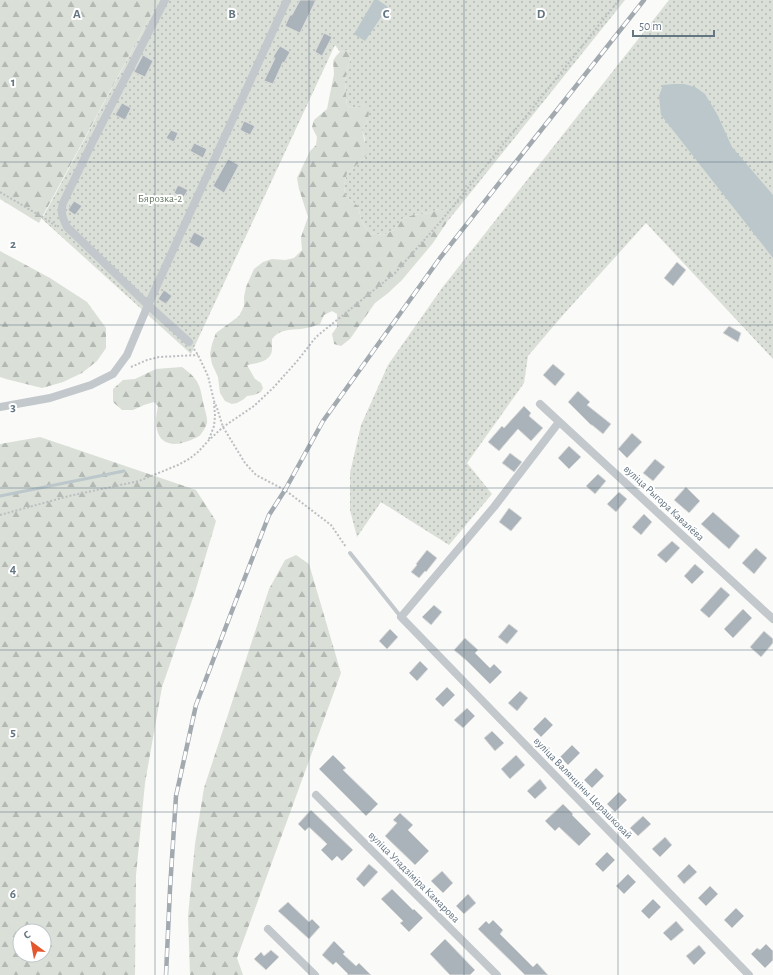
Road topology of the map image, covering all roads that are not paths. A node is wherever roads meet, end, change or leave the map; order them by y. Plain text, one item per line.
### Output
1 (165, 0) edge
2 (287, 0) edge
3 (148, 305) junction
4 (189, 342) road end
5 (540, 404) dead end
6 (0, 407) edge
7 (559, 422) junction
8 (350, 553) road end
9 (401, 617) junction
10 (773, 619) edge
11 (316, 795) dead end
12 (268, 929) dead end
13 (315, 975) edge
14 (497, 975) edge
15 (749, 975) edge

1 - 3 street
2 - 3 street
3 - 4 street
3 - 6 street
5 - 7 street, вуліца Рыгора Кавалёва
7 - 9 street
7 - 10 street, вуліца Рыгора Кавалёва
8 - 9 lane
9 - 15 street, вуліца Валянціны Церашковай
11 - 14 street, вуліца Уладзіміра Камарова
12 - 13 street

